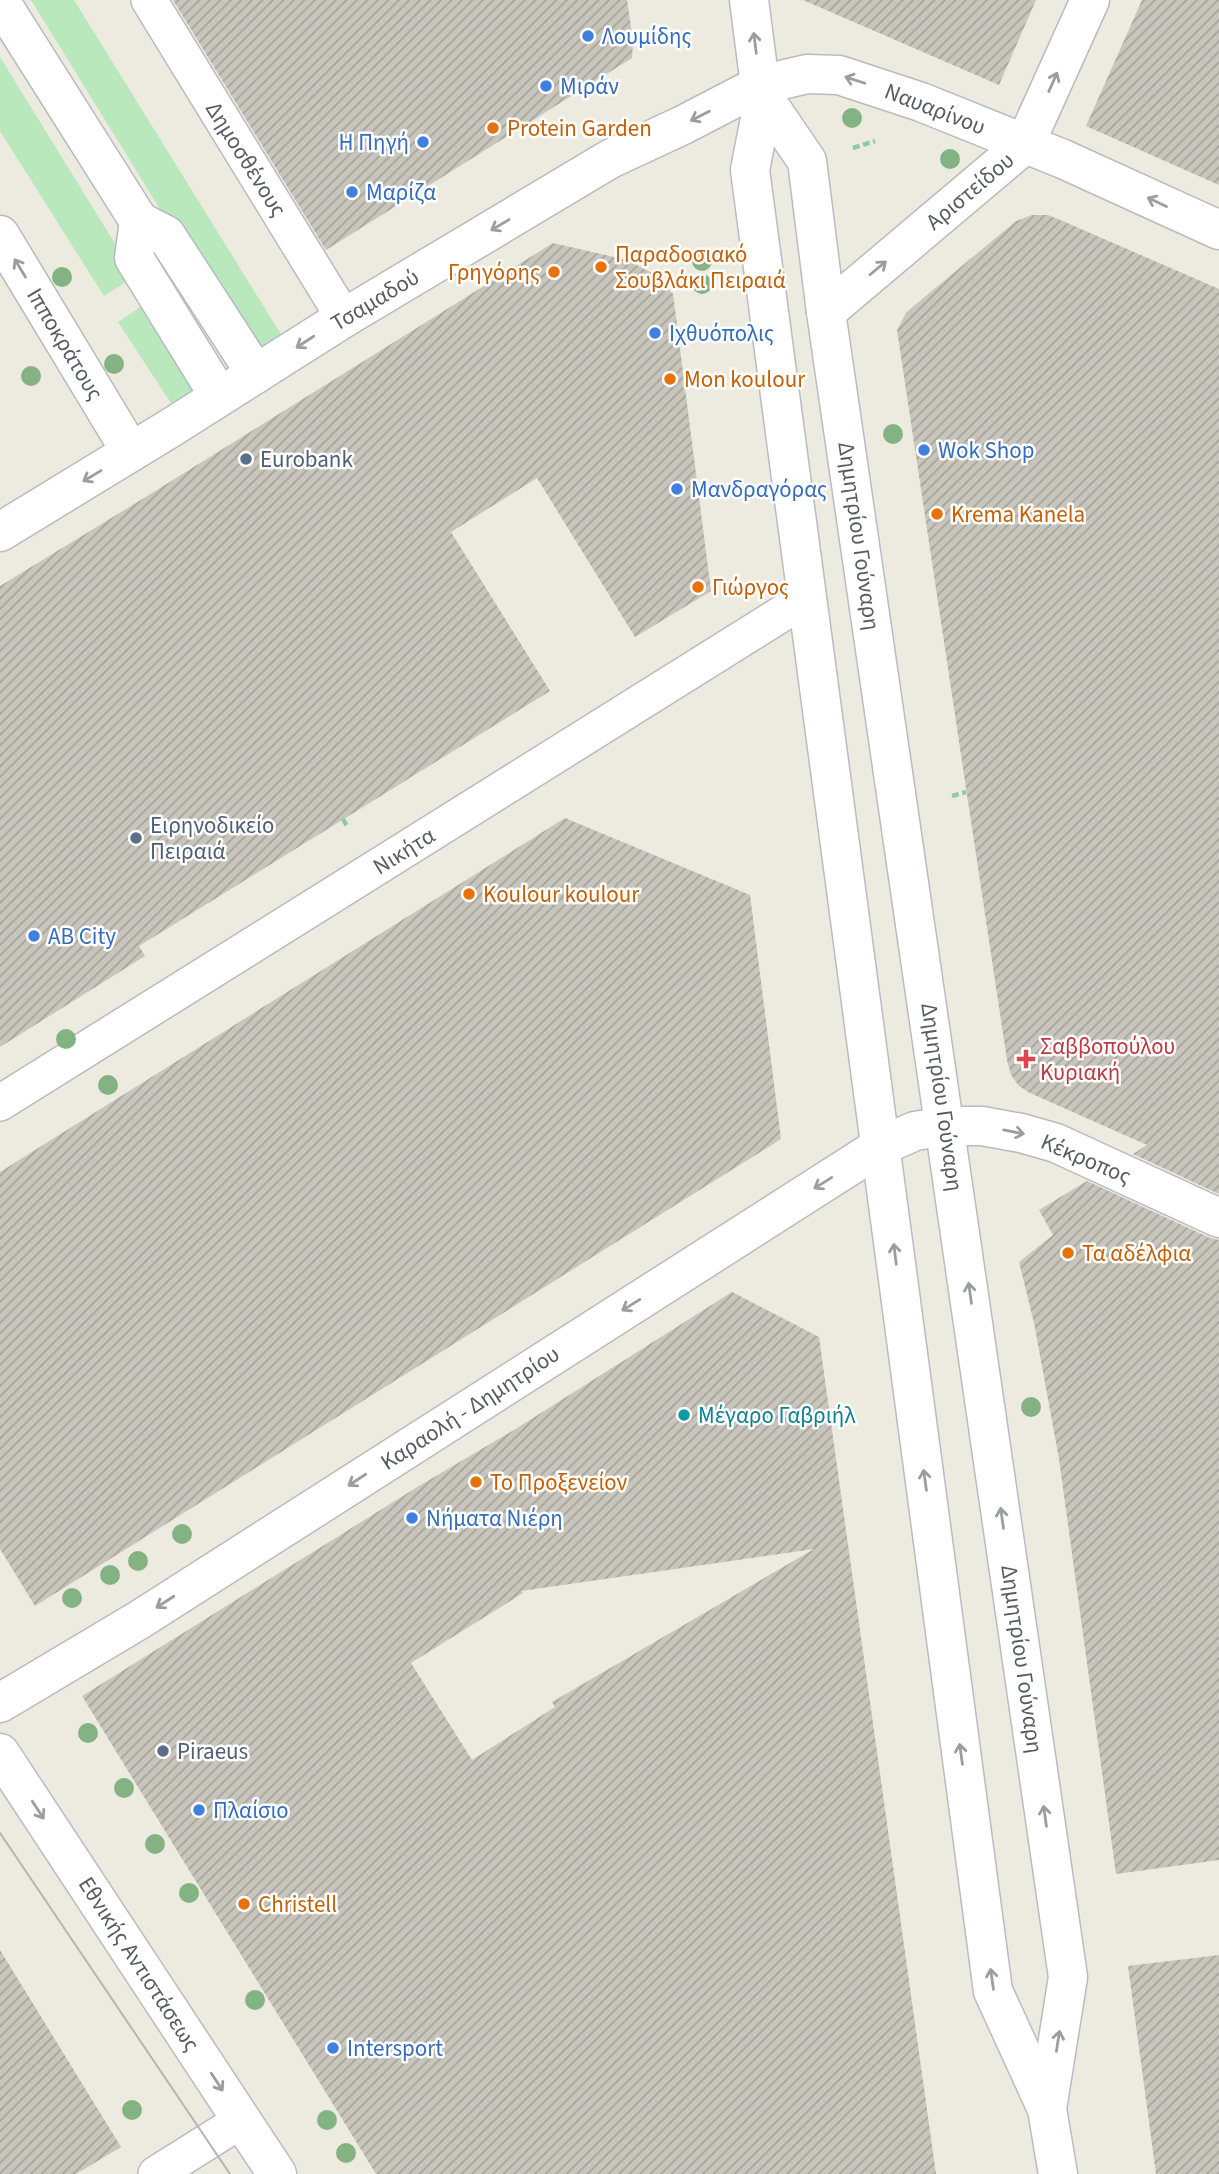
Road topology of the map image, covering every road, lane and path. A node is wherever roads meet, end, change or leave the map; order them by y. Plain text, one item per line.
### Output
1 (149, 0) edge
2 (749, 0) edge
3 (1090, 0) edge
4 (0, 1) edge
5 (762, 92) junction
6 (1025, 144) junction
7 (139, 221) junction
8 (1219, 230) edge
9 (0, 235) edge
10 (826, 313) junction
11 (344, 318) junction
12 (256, 374) junction
13 (219, 396) junction
14 (131, 452) junction
15 (0, 531) edge
16 (807, 598) junction
17 (966, 792) dead end
18 (952, 796) dead end
19 (0, 1103) edge
20 (946, 1126) junction
21 (881, 1146) junction
22 (1219, 1218) edge
23 (0, 1703) edge
24 (0, 1754) edge
25 (1047, 2109) junction
26 (242, 2120) junction
27 (156, 2174) edge
28 (277, 2174) edge
29 (1058, 2174) edge

1 - 11 street, Δημοσθένους
5 -> 2 main road, Δημητρίου Γούναρη
6 -> 3 main road, Αριστείδου
4 - 7 main road
6 -> 5 main road, Ναυαρίνου
5 - 10 main road, Δημητρίου Γούναρη
5 -> 11 main road, Τσαμαδού
5 - 16 main road, Δημητρίου Γούναρη
8 -> 6 main road, Ναυαρίνου
10 -> 6 main road, Αριστείδου
7 - 12 main road
7 - 13 main road
14 -> 9 main road, Ιπποκράτους
10 - 20 main road, Δημητρίου Γούναρη
11 -> 12 main road, Τσαμαδού
12 - 13 main road, Τσαμαδού
13 - 14 main road, Τσαμαδού
14 -> 15 main road, Τσαμαδού
16 - 19 street, Νικήτα
16 - 21 main road, Δημητρίου Γούναρη
17 - 18 path
20 - 21 main road, Καραολή - Δημητρίου
20 -> 22 main road, Κέκροπος
25 -> 20 main road, Δημητρίου Γούναρη
21 -> 23 main road, Καραολή - Δημητρίου
25 -> 21 main road, Δημητρίου Γούναρη
24 -> 26 main road, Εθνικής Αντιστάσεως
25 - 29 main road, Δημητρίου Γούναρη
26 - 27 street
26 - 28 main road, Εθνικής Αντιστάσεως

